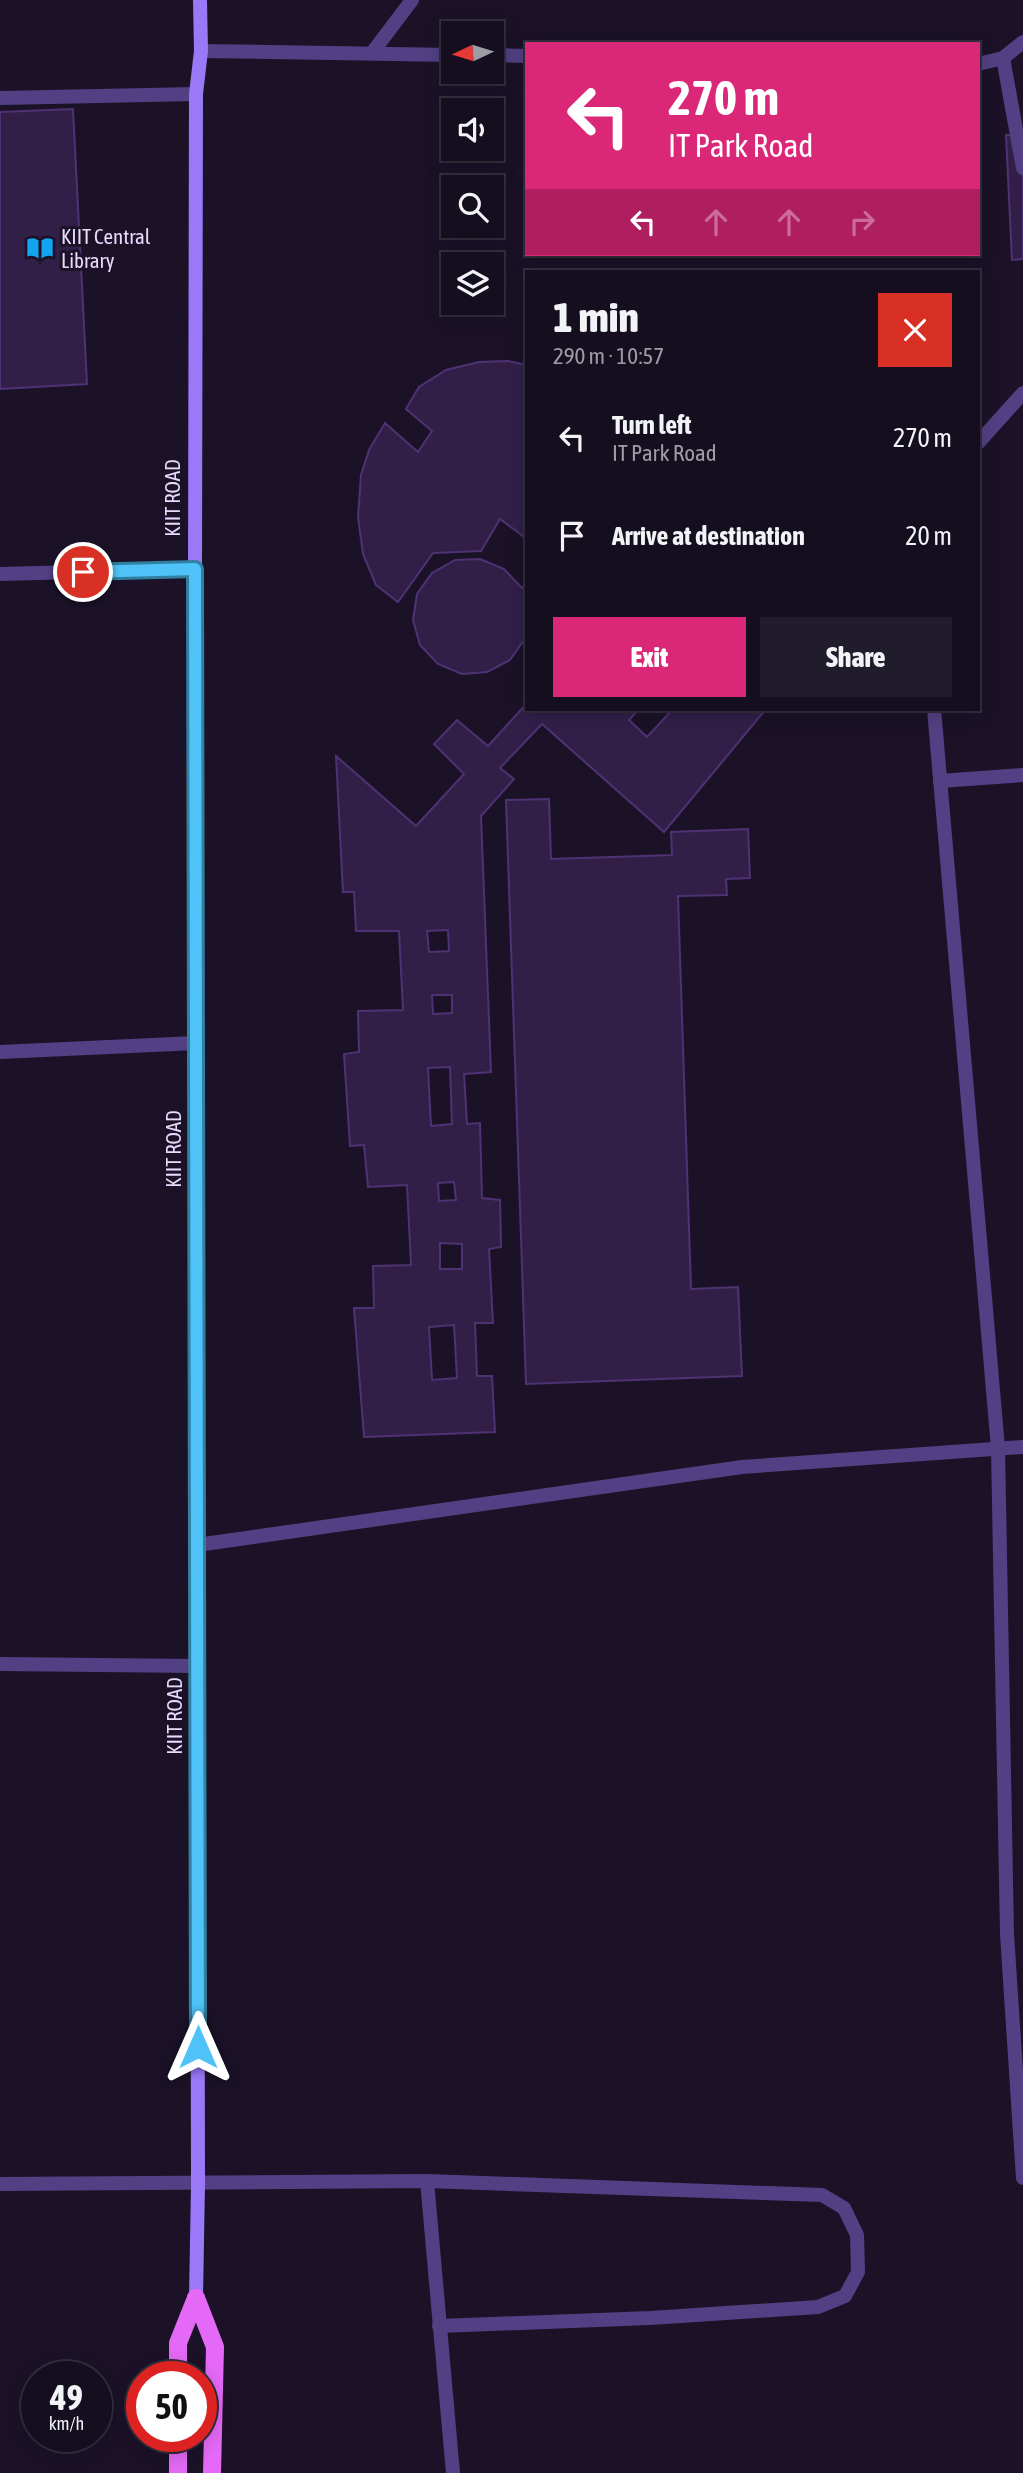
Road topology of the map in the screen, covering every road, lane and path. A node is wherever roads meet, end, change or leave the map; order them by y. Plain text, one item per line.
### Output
1 (200, 0) edge
2 (412, 0) edge
3 (1023, 42) edge
4 (201, 51) junction
5 (372, 53) junction
6 (441, 55) edge
7 (504, 55) edge
8 (525, 56) edge
9 (1003, 58) junction
10 (980, 64) edge
11 (196, 94) junction
12 (0, 98) edge
13 (1023, 168) edge
14 (1023, 393) edge
15 (980, 441) edge
16 (195, 569) junction
17 (0, 574) edge
18 (934, 711) edge
19 (1023, 775) edge
20 (940, 781) junction
21 (196, 1043) junction
22 (0, 1052) edge
23 (1023, 1447) edge
24 (998, 1448) junction
25 (197, 1545) junction
26 (0, 1664) edge
27 (197, 1666) junction
28 (1023, 1933) edge
29 (1007, 1934) junction
30 (1023, 2178) edge
31 (428, 2181) junction
32 (0, 2184) edge
33 (198, 2184) junction
34 (196, 2298) junction
35 (439, 2326) junction
36 (178, 2361) edge
37 (178, 2452) edge
38 (178, 2473) edge
39 (212, 2473) edge
40 (453, 2473) edge

1 - 4 main road, KIIT ROAD
2 - 5 street
3 - 9 street
4 - 5 street
4 - 11 main road, KIIT ROAD
5 - 6 street
7 - 8 street
9 - 10 street
9 - 13 street
11 - 12 street
11 - 16 main road, KIIT ROAD
14 - 15 street
16 - 17 street
16 - 21 main road, KIIT ROAD
18 - 20 street
19 - 20 street
20 - 24 street
21 - 22 street
21 - 25 main road, KIIT ROAD
23 - 24 street
24 - 25 street
24 - 29 street
25 - 27 main road, KIIT ROAD
26 - 27 street
27 - 33 main road, KIIT ROAD
28 - 29 street
29 - 30 street
31 - 33 street
31 - 35 street
31 - 35 street
32 - 33 street
33 - 34 main road, KIIT ROAD
34 - 36 main road, KIIT ROAD
34 - 39 main road, KIIT ROAD
35 - 40 street
37 - 38 main road

